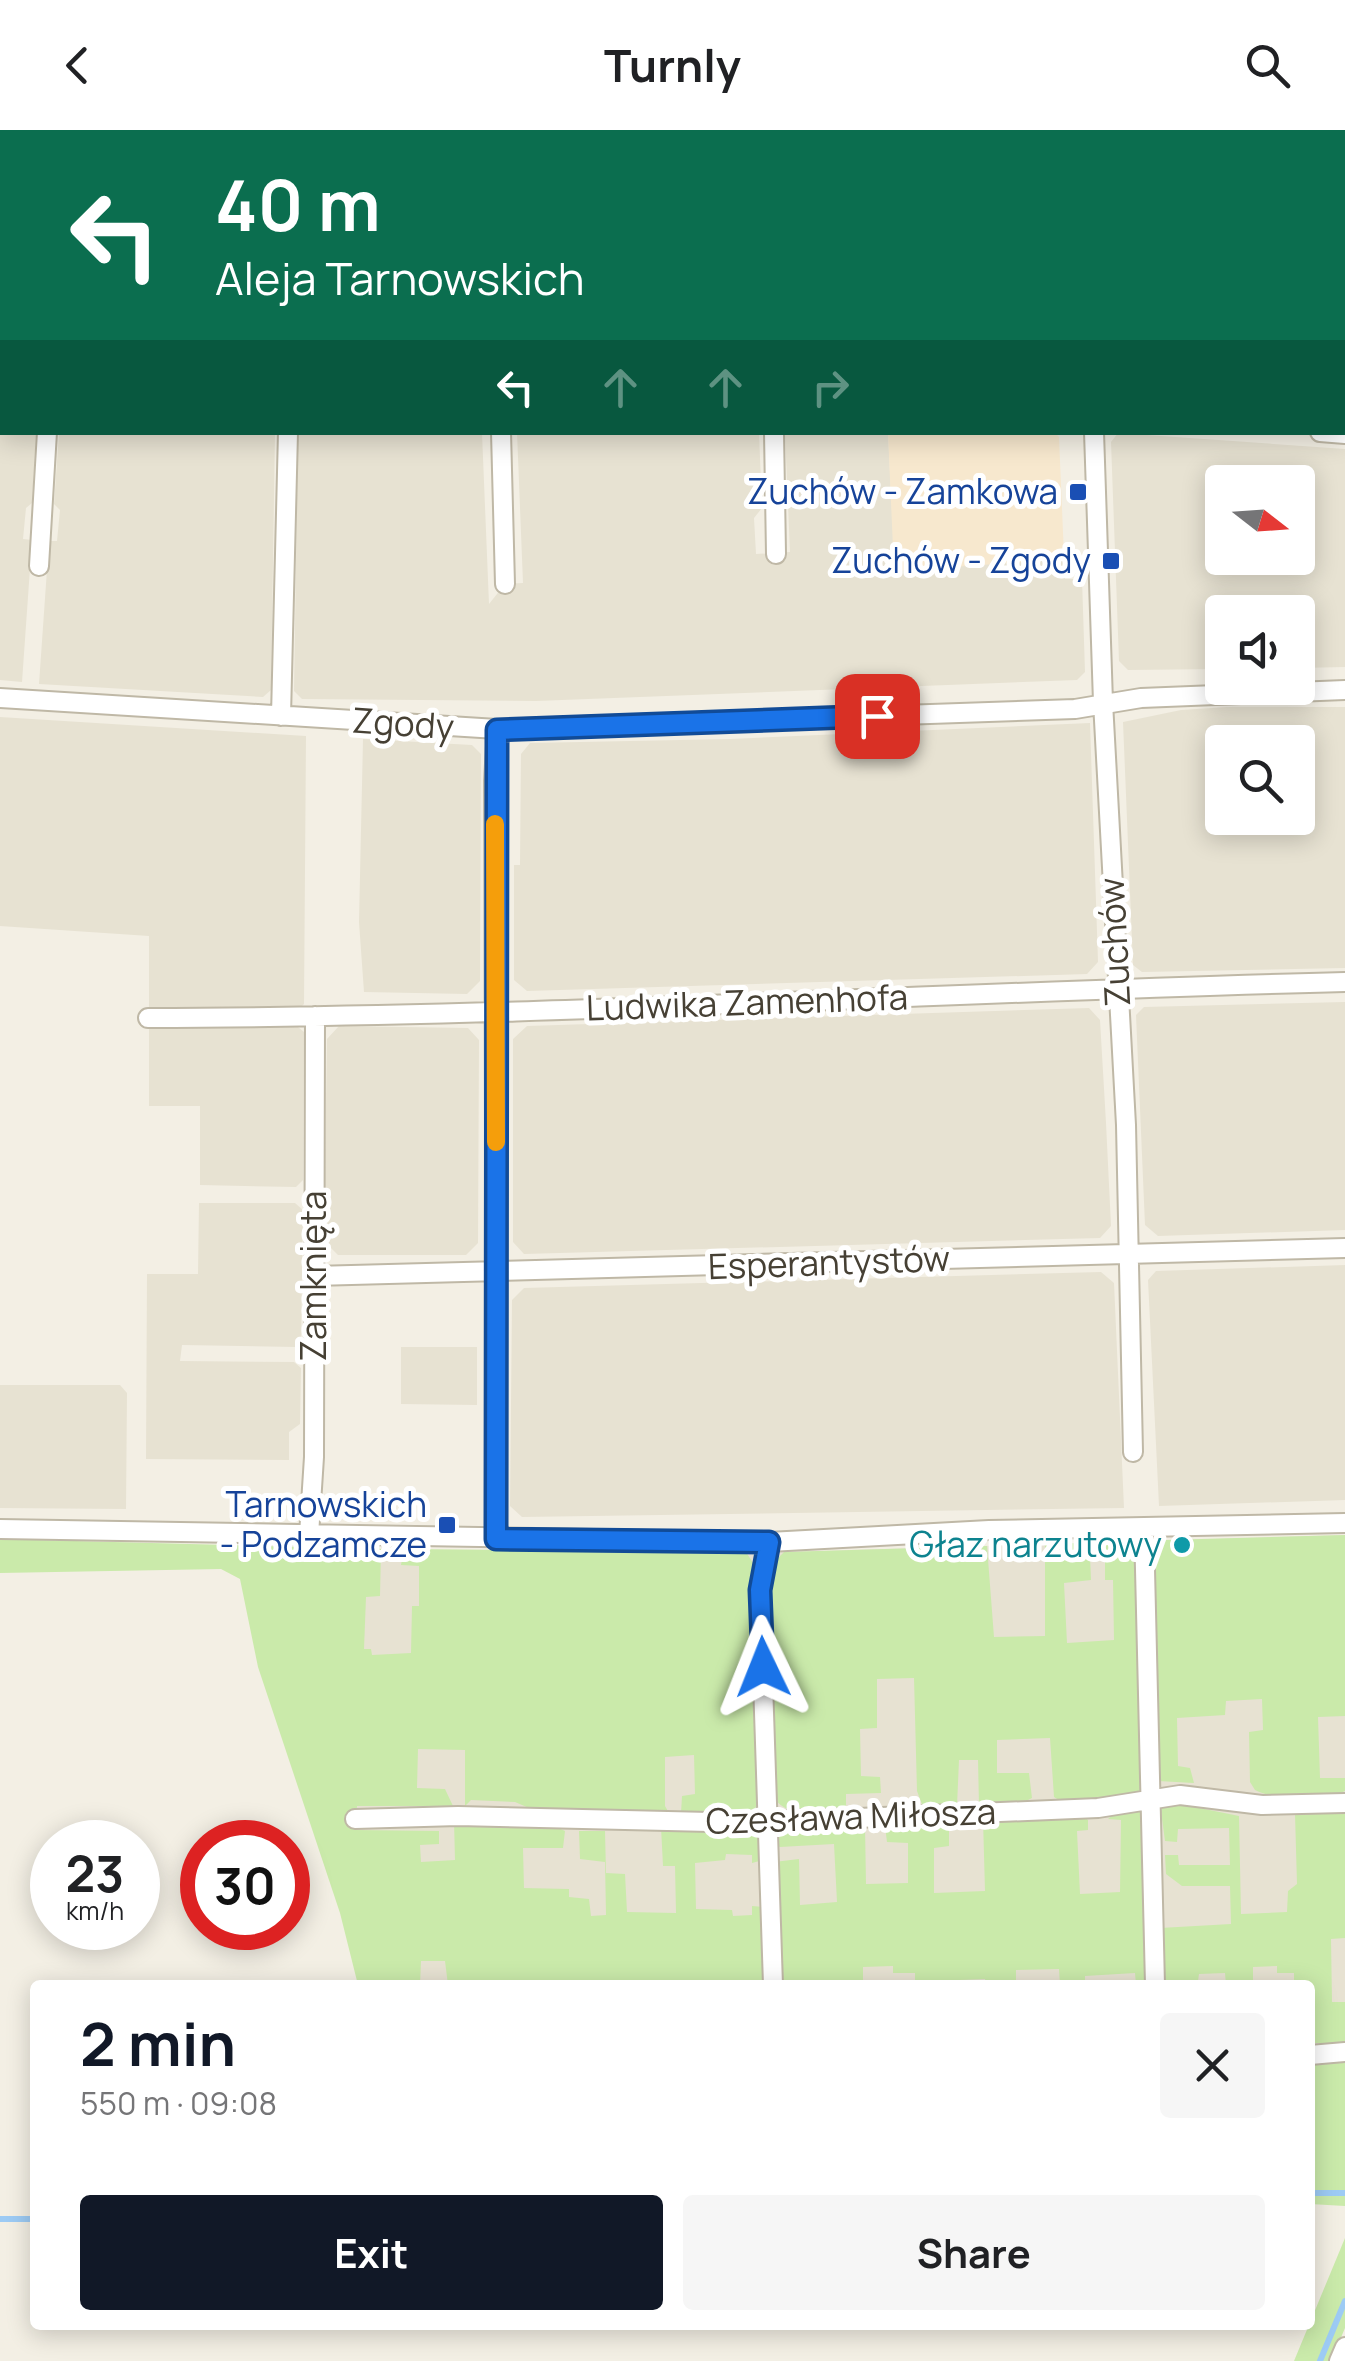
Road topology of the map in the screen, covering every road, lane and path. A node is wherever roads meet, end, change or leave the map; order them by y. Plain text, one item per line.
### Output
1 (46, 435) edge
2 (288, 435) edge
3 (501, 435) edge
4 (774, 435) edge
5 (1094, 435) edge
6 (776, 554) dead end
7 (39, 566) dead end
8 (506, 584) dead end
9 (1345, 690) edge
10 (0, 698) edge
11 (1103, 702) junction
12 (281, 716) junction
13 (497, 730) junction
14 (1345, 982) edge
15 (1116, 990) junction
16 (496, 1012) junction
17 (314, 1016) junction
18 (148, 1018) dead end
19 (1345, 1248) edge
20 (1127, 1254) junction
21 (497, 1274) junction
22 (314, 1276) junction
23 (1133, 1452) dead end
24 (1345, 1523) edge
25 (1144, 1528) junction
26 (0, 1529) edge
27 (309, 1535) junction
28 (496, 1539) junction
29 (769, 1542) junction
30 (1152, 1800) junction
31 (1345, 1803) edge
32 (355, 1818) dead end
33 (769, 1820) junction
34 (773, 1980) edge
35 (1155, 1980) edge
36 (1345, 2052) edge
37 (1315, 2055) edge
38 (1345, 2347) edge
39 (1339, 2361) edge

1 - 7 street
2 - 12 street
3 - 8 street
4 - 6 street
5 - 11 street, Zuchów
9 - 11 street, Zgody
10 - 12 street, Zgody
11 - 13 street, Zgody
11 - 15 street, Zuchów
12 - 13 street, Zgody
13 - 16 street
14 - 15 street, Ludwika Zamenhofa
15 - 16 street, Ludwika Zamenhofa
15 - 20 street, Zuchów
16 - 17 street, Ludwika Zamenhofa
16 - 21 street
17 - 18 street, Ludwika Zamenhofa
17 - 22 street, Zamknięta
19 - 20 street, Esperantystów
20 - 21 street, Esperantystów
20 - 23 street, Zuchów
21 - 22 street, Esperantystów
21 - 28 street
22 - 27 street, Zamknięta
24 - 25 street
25 - 29 street
25 - 30 street
26 - 27 street
27 - 28 street
28 - 29 street
29 - 33 street
30 - 31 street, Czesława Miłosza
30 - 33 street, Czesława Miłosza
30 - 35 street
32 - 33 street, Czesława Miłosza
33 - 34 street
36 - 37 street
38 - 39 street

